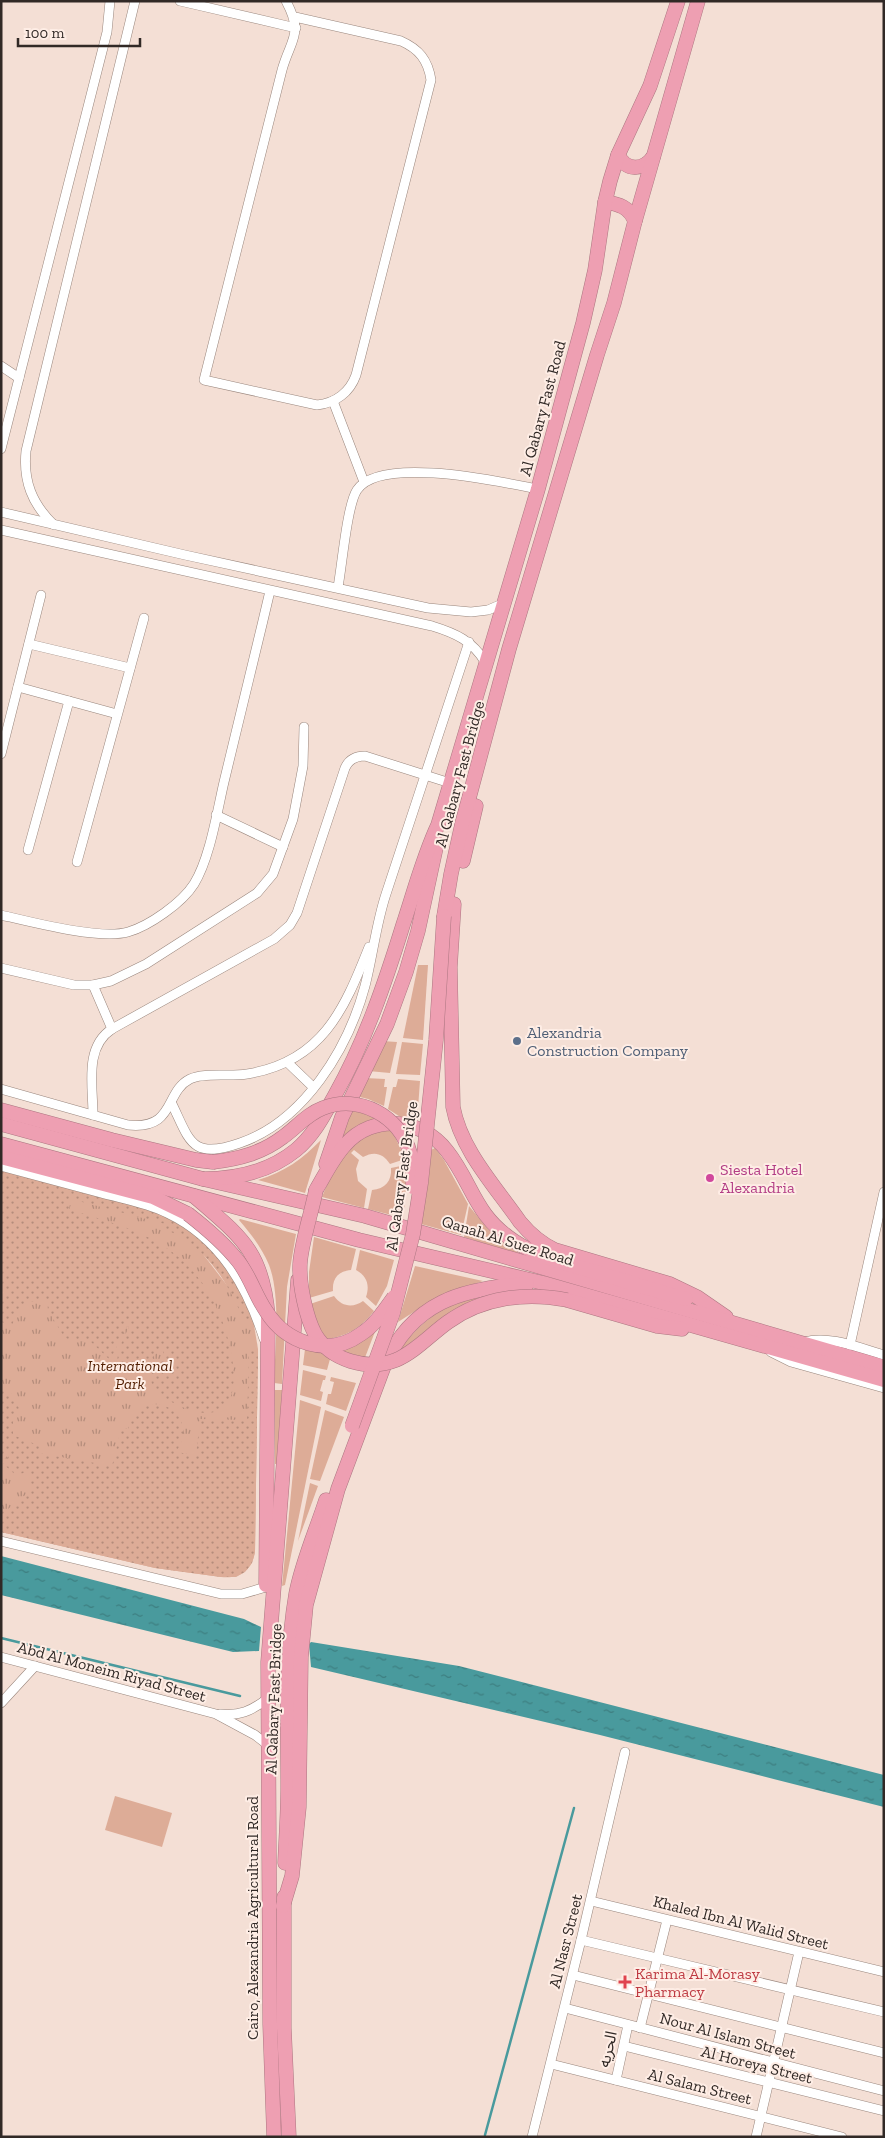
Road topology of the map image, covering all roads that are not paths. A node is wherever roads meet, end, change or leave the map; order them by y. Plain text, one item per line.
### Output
1 (110, 1) edge
2 (135, 1) edge
3 (180, 1) edge
4 (286, 1) edge
5 (678, 1) edge
6 (698, 1) edge
7 (294, 17) junction
8 (296, 28) junction
9 (618, 155) junction
10 (653, 157) junction
11 (605, 202) junction
12 (635, 221) junction
13 (1, 366) edge
14 (19, 378) junction
15 (333, 401) junction
16 (1, 449) edge
17 (364, 482) junction
18 (538, 489) junction
19 (1, 512) edge
20 (54, 525) junction
21 (1, 530) edge
22 (338, 587) junction
23 (270, 591) junction
24 (526, 594) junction
25 (41, 595) dead end
26 (502, 604) junction
27 (144, 618) dead end
28 (469, 642) junction
29 (29, 644) junction
30 (485, 662) junction
31 (130, 668) junction
32 (18, 686) junction
33 (69, 700) junction
34 (117, 714) junction
35 (304, 727) dead end
36 (3, 738) edge
37 (1, 754) edge
38 (426, 775) junction
39 (450, 783) junction
40 (216, 815) junction
41 (438, 825) junction
42 (283, 847) junction
43 (28, 850) dead end
44 (77, 862) dead end
45 (1, 914) edge
46 (373, 945) junction
47 (1, 968) edge
48 (93, 985) junction
49 (112, 1029) junction
50 (287, 1062) junction
51 (313, 1087) junction
52 (1, 1089) edge
53 (172, 1104) junction
54 (1, 1110) edge
55 (93, 1115) junction
56 (1, 1124) edge
57 (1, 1144) edge
58 (1, 1157) edge
59 (1, 1166) edge
60 (204, 1179) junction
61 (316, 1190) junction
62 (884, 1192) edge
63 (191, 1194) junction
64 (418, 1207) junction
65 (300, 1264) junction
66 (543, 1283) junction
67 (400, 1289) junction
68 (709, 1305) junction
69 (733, 1323) junction
70 (702, 1328) junction
71 (765, 1347) junction
72 (268, 1349) junction
73 (884, 1355) edge
74 (845, 1356) junction
75 (884, 1367) edge
76 (884, 1380) edge
77 (884, 1388) edge
78 (1, 1541) edge
79 (266, 1587) junction
80 (270, 1626) junction
81 (1, 1657) edge
82 (35, 1666) junction
83 (267, 1699) junction
84 (1, 1703) edge
85 (216, 1714) junction
86 (268, 1745) junction
87 (625, 1752) dead end
88 (591, 1901) junction
89 (283, 1906) junction
90 (667, 1920) junction
91 (581, 1940) junction
92 (799, 1952) junction
93 (657, 1959) junction
94 (884, 1972) edge
95 (573, 1975) junction
96 (790, 1990) junction
97 (649, 1994) junction
98 (565, 2008) junction
99 (884, 2012) edge
100 (628, 2025) junction
101 (782, 2027) junction
102 (640, 2028) junction
103 (624, 2046) junction
104 (884, 2052) edge
105 (773, 2062) junction
106 (551, 2064) junction
107 (616, 2080) junction
108 (769, 2082) junction
109 (884, 2091) edge
110 (884, 2111) edge
111 (761, 2116) junction
112 (274, 2137) edge
113 (289, 2137) edge
114 (532, 2137) edge
115 (756, 2137) edge
116 (842, 2137) edge

1 - 14 street
2 - 20 street
3 - 8 street
4 - 7 street
5 - 9 highway, Al Qabary Fast Road
6 - 10 highway
7 - 8 street
7 - 15 street
8 - 15 street
9 - 10 highway
9 - 11 highway, Al Qabary Fast Road
10 - 12 highway
11 - 12 highway
11 - 18 highway, Al Qabary Fast Road
12 - 24 highway
13 - 14 street
14 - 16 street
15 - 17 street
17 - 18 street
17 - 22 street
18 - 26 highway, Al Qabary Fast Road
19 - 20 street
20 - 22 street
21 - 23 street
22 - 26 street
23 - 28 street
23 - 40 street
24 - 64 highway, Al Qabary Fast Bridge, bridge
24 - 68 highway
25 - 29 street
26 - 30 highway, Al Qabary Fast Road
27 - 31 street
28 - 30 street
28 - 38 street
29 - 31 street
29 - 32 street
30 - 39 highway, Al Qabary Fast Road
31 - 34 street
32 - 33 street
32 - 36 street
33 - 34 street
33 - 43 street
34 - 44 street
35 - 42 street
36 - 37 street
38 - 39 street
38 - 46 street
38 - 49 street
39 - 41 highway, Al Qabary Fast Road
40 - 42 street
40 - 45 street
41 - 60 highway
41 - 61 highway, Al Qabary Fast Bridge
42 - 48 street
46 - 50 street
46 - 51 street
47 - 48 street
48 - 49 street
49 - 55 street
50 - 51 street
50 - 53 street
51 - 53 street
52 - 55 street
53 - 55 street
54 - 64 highway, bridge
56 - 60 highway, Qanah Al Suez Road
57 - 63 highway, Qanah Al Suez Road
58 - 67 highway, bridge
59 - 72 street
60 - 69 highway, Qanah Al Suez Road
61 - 65 highway, Al Qabary Fast Bridge, bridge
61 - 68 highway, bridge
62 - 74 street
63 - 66 highway, Qanah Al Suez Road
63 - 72 highway
64 - 67 highway, Al Qabary Fast Bridge, bridge
65 - 70 highway, bridge
65 - 80 highway, Al Qabary Fast Bridge, bridge
66 - 70 highway, Qanah Al Suez Road
66 - 89 highway
67 - 89 highway, Al Qabary Fast Bridge, bridge
68 - 69 highway
69 - 74 highway, Qanah Al Suez Road
70 - 71 highway, Qanah Al Suez Road
71 - 74 highway, Qanah Al Suez Road
71 - 77 street, Qanah Al Suez Road
72 - 79 highway
73 - 74 street, Qanah Al Suez Road
74 - 75 highway
74 - 76 highway
78 - 79 street
79 - 80 highway
80 - 83 highway, Al Qabary Fast Bridge
81 - 82 street, Abd Al Moneim Riyad Street
82 - 84 street
82 - 85 street, Abd Al Moneim Riyad Street
83 - 85 street, Abd Al Moneim Riyad Street
83 - 86 highway, Cairo, Alexandria Agricultural Road
85 - 86 street, Abd Al Moneim Riyad Street
86 - 112 highway, Cairo, Alexandria Agricultural Road
87 - 88 street, Al Nasr Street
88 - 90 street, Khaled Ibn Al Walid Street
88 - 91 street, Al Nasr Street
89 - 113 highway, Cairo, Alexandria Agricultural Road
90 - 92 street, Khaled Ibn Al Walid Street
90 - 93 street
91 - 93 street
91 - 95 street, Al Nasr Street
92 - 94 street, Khaled Ibn Al Walid Street
92 - 96 street
93 - 96 street
93 - 97 street
95 - 97 street
95 - 98 street, Al Nasr Street
96 - 99 street
96 - 101 street
97 - 101 street
97 - 102 street
98 - 100 street, Nour Al Islam Street
98 - 106 street, Al Nasr Street
100 - 102 street, Nour Al Islam Street
100 - 103 street, الحريه
101 - 104 street
101 - 105 street
102 - 105 street, Nour Al Islam Street
103 - 107 street, الحريه
103 - 108 street, Al Horeya Street
105 - 108 street
105 - 109 street, Nour Al Islam Street
106 - 107 street, Al Salam Street
106 - 114 street, Al Nasr Street
107 - 111 street, Al Salam Street
108 - 110 street, Al Horeya Street
108 - 111 street
111 - 115 street
111 - 116 street, Al Salam Street

